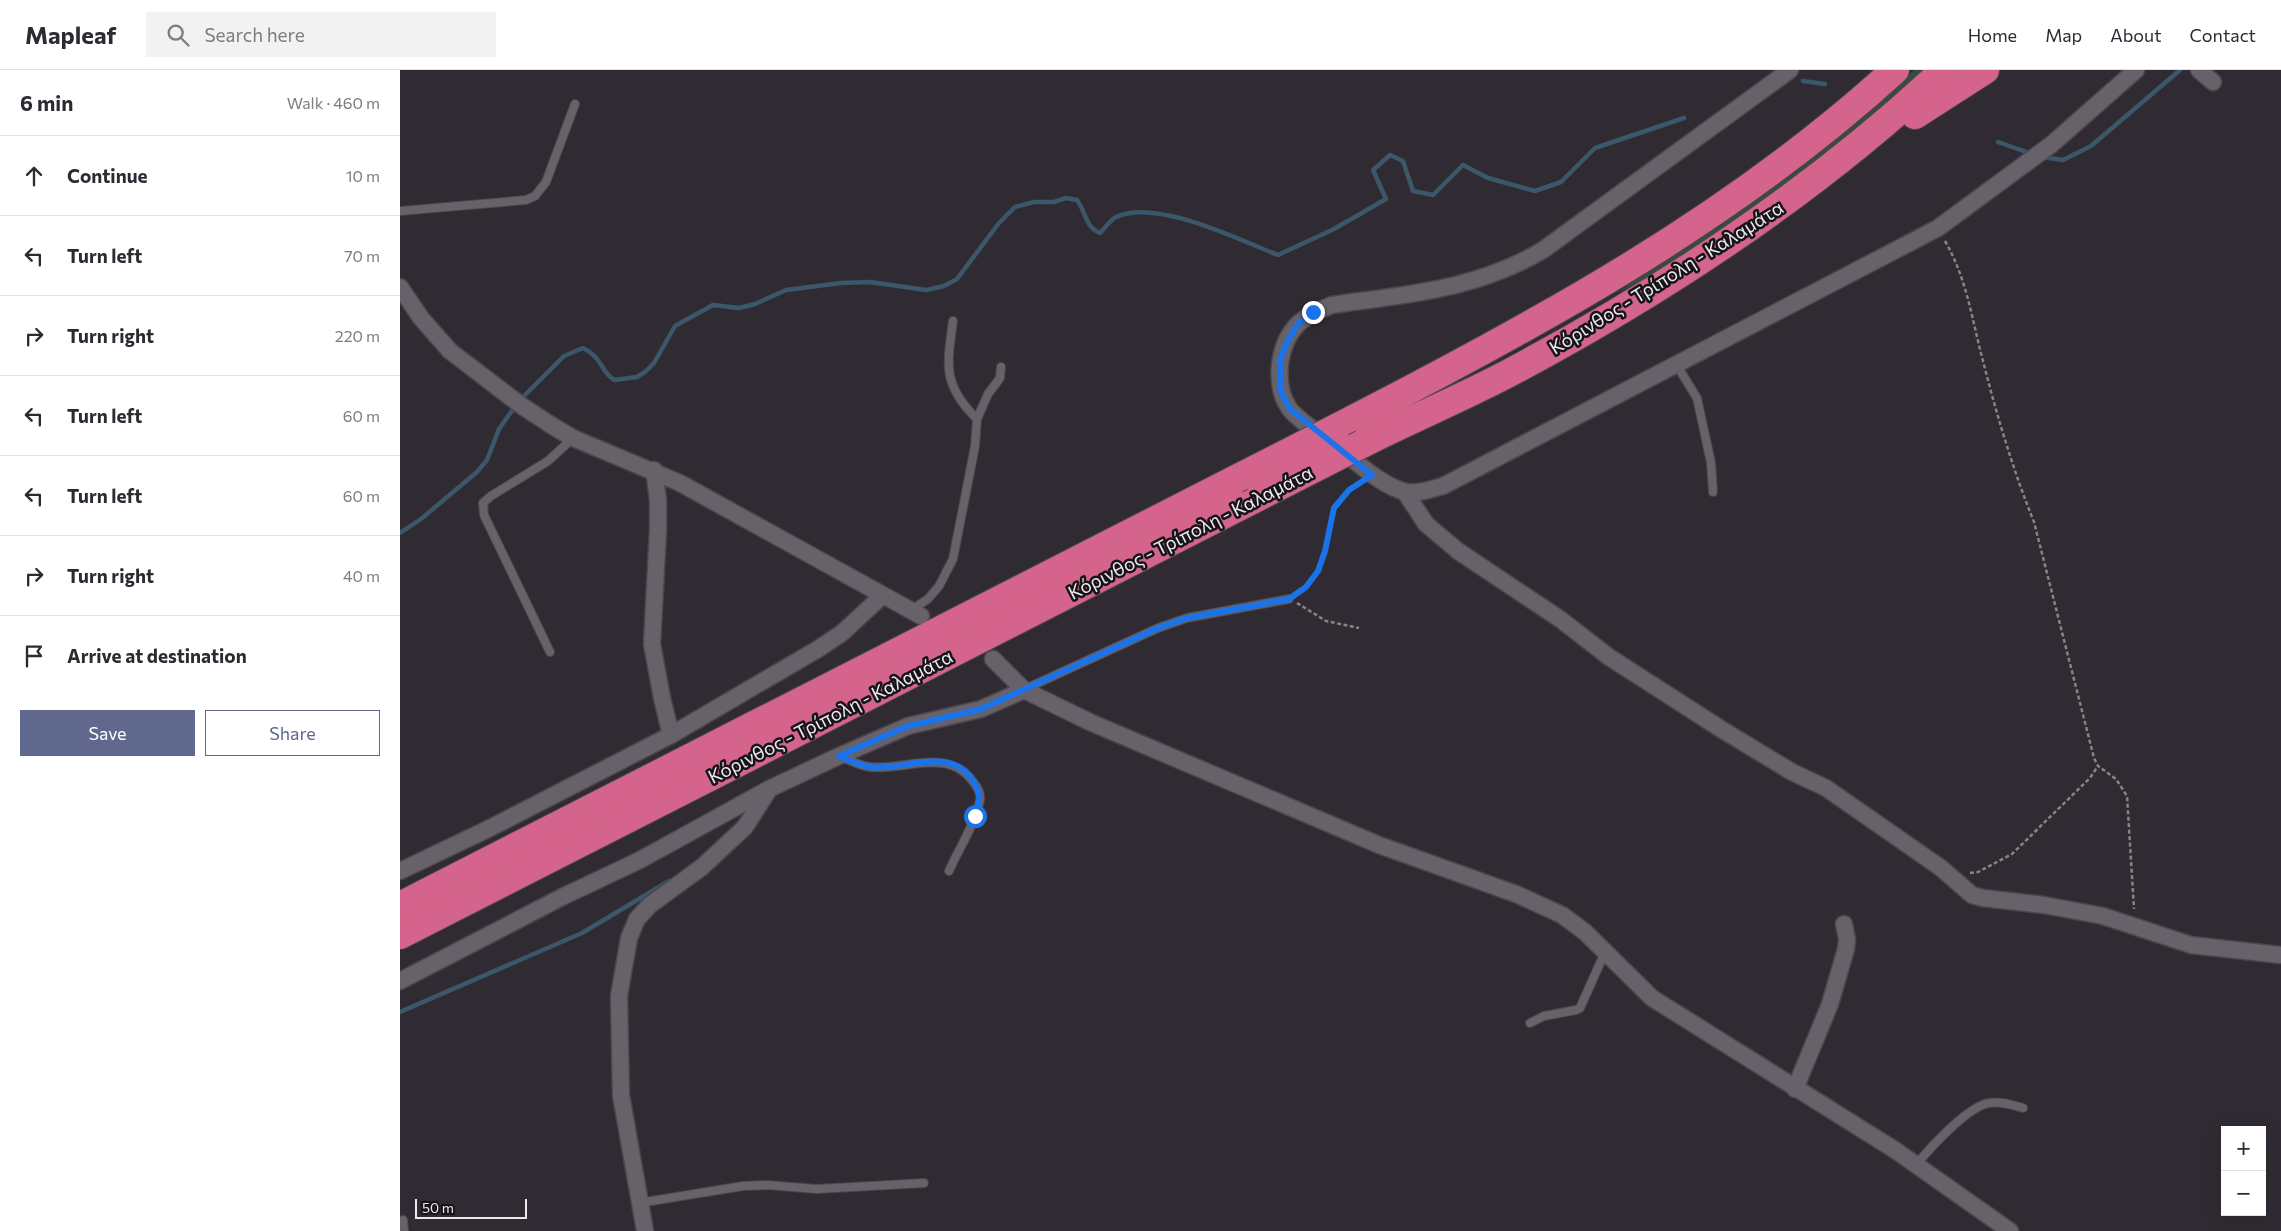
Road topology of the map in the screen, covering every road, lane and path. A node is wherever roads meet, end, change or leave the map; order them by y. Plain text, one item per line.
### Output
1 (1790, 70) edge
2 (1888, 70) edge
3 (1895, 70) edge
4 (1944, 70) edge
5 (1985, 70) edge
6 (2136, 70) edge
7 (2199, 70) edge
8 (2213, 82) dead end
9 (1866, 96) junction
10 (574, 104) dead end
11 (1808, 186) junction
12 (400, 211) edge
13 (1938, 228) junction
14 (400, 287) edge
15 (953, 320) dead end
16 (1676, 364) junction
17 (1001, 367) dead end
18 (977, 419) junction
19 (573, 438) junction
20 (654, 470) junction
21 (1372, 475) junction
22 (1405, 492) junction
23 (1713, 492) dead end
24 (882, 596) junction
25 (1289, 599) junction
26 (916, 614) joint
27 (1359, 628) dead end
28 (550, 652) dead end
29 (993, 659) dead end
30 (1024, 690) junction
31 (671, 735) junction
32 (839, 756) junction
33 (2098, 766) junction
34 (769, 790) junction
35 (949, 870) dead end
36 (400, 871) edge
37 (1949, 874) junction
38 (400, 906) edge
39 (1844, 924) dead end
40 (2132, 926) junction
41 (400, 935) edge
42 (1605, 952) junction
43 (2281, 956) edge
44 (400, 981) edge
45 (1530, 1023) dead end
46 (1795, 1089) junction
47 (2023, 1108) dead end
48 (1916, 1165) junction
49 (924, 1183) dead end
50 (639, 1203) junction
51 (403, 1220) dead end
52 (404, 1231) edge
53 (645, 1231) edge
54 (2010, 1231) edge

1 - 21 street
2 - 9 highway
3 - 9 highway, Κόρινθος - Τρίπολη - Καλαμάτα
4 - 11 highway, Κόρινθος - Τρίπολη - Καλαμάτα
5 - 11 highway
6 - 13 street
7 - 8 street
9 - 38 highway, Κόρινθος - Τρίπολη - Καλαμάτα, bridge
10 - 12 lane
11 - 41 highway, Κόρινθος - Τρίπολη - Καλαμάτα, bridge
13 - 16 street
13 - 33 path
14 - 19 street
15 - 18 lane
16 - 22 street
16 - 23 lane
17 - 18 lane
18 - 26 lane
19 - 20 street
19 - 28 lane
20 - 24 street
20 - 31 street
21 - 22 street
21 - 25 path
22 - 37 street
24 - 26 street
24 - 31 street
25 - 27 path
25 - 30 lane
29 - 30 street
30 - 32 street
30 - 42 street
31 - 36 street
32 - 34 street
32 - 35 lane
33 - 37 path
33 - 40 path
34 - 44 street
34 - 50 street
37 - 40 street
39 - 46 street
40 - 43 street
42 - 45 lane
42 - 46 street
46 - 48 street
47 - 48 lane
48 - 54 street
49 - 50 lane
50 - 53 street
51 - 52 lane

